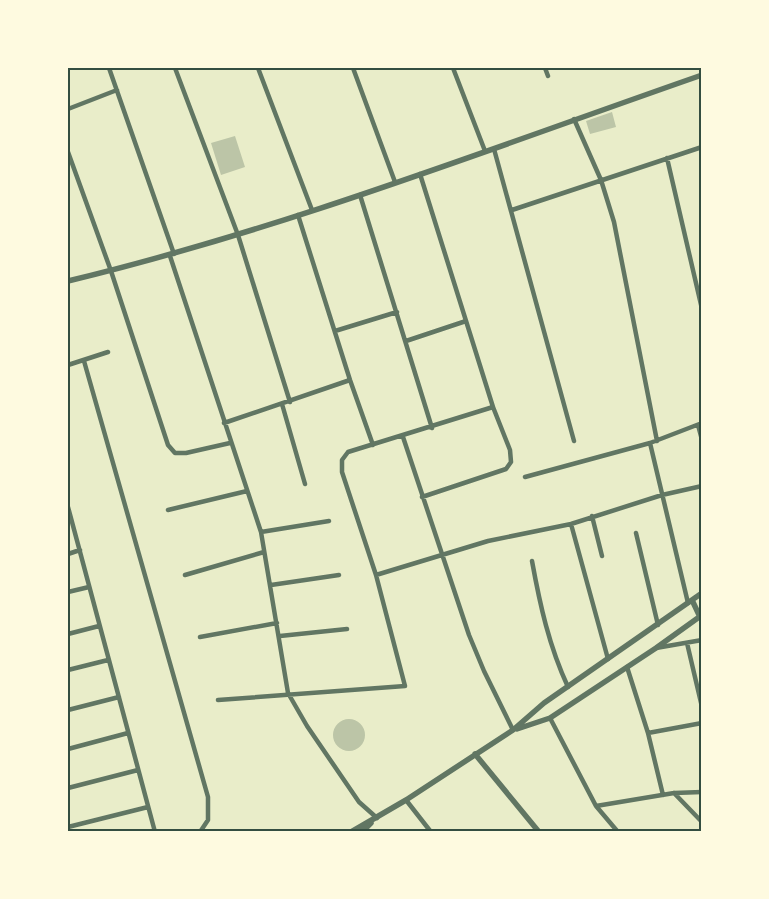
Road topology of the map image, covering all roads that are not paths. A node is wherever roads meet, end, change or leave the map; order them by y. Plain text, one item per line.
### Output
1 (109, 68) edge
2 (175, 68) edge
3 (258, 68) edge
4 (354, 68) edge
5 (454, 68) edge
6 (545, 68) edge
7 (702, 75) edge
8 (548, 76) dead end
9 (117, 90) junction
10 (68, 109) edge
11 (574, 119) junction
12 (702, 147) edge
13 (494, 149) junction
14 (485, 151) junction
15 (68, 152) edge
16 (667, 158) junction
17 (420, 174) junction
18 (601, 180) junction
19 (395, 182) junction
20 (360, 195) junction
21 (312, 210) junction
22 (512, 210) junction
23 (298, 215) junction
24 (238, 235) junction
25 (172, 255) junction
26 (111, 271) junction
27 (68, 281) edge
28 (702, 309) edge
29 (396, 312) junction
30 (466, 321) junction
31 (335, 330) junction
32 (406, 341) junction
33 (108, 352) dead end
34 (84, 361) junction
35 (68, 365) edge
36 (350, 380) junction
37 (290, 402) junction
38 (282, 404) junction
39 (493, 408) junction
40 (224, 423) junction
41 (700, 424) edge
42 (432, 428) junction
43 (403, 437) junction
44 (702, 440) edge
45 (574, 441) dead end
46 (657, 441) junction
47 (230, 443) junction
48 (650, 443) junction
49 (373, 445) junction
50 (525, 476) dead end
51 (305, 484) dead end
52 (702, 486) edge
53 (247, 491) junction
54 (662, 495) junction
55 (422, 497) junction
56 (68, 507) edge
57 (168, 510) dead end
58 (592, 516) junction
59 (329, 521) dead end
60 (571, 524) junction
61 (261, 532) junction
62 (636, 533) dead end
63 (80, 550) junction
64 (264, 552) junction
65 (68, 554) edge
66 (441, 555) junction
67 (602, 556) dead end
68 (532, 560) dead end
69 (376, 574) junction
70 (185, 575) dead end
71 (339, 575) dead end
72 (272, 585) junction
73 (89, 587) junction
74 (68, 592) edge
75 (702, 592) edge
76 (690, 602) junction
77 (701, 616) edge
78 (277, 623) junction
79 (658, 624) junction
80 (99, 626) junction
81 (347, 629) dead end
82 (68, 634) edge
83 (280, 636) junction
84 (200, 637) dead end
85 (702, 640) edge
86 (687, 643) junction
87 (656, 648) junction
88 (608, 659) junction
89 (108, 660) junction
90 (627, 667) junction
91 (68, 670) edge
92 (568, 687) junction
93 (288, 694) junction
94 (118, 697) junction
95 (218, 700) dead end
96 (702, 706) edge
97 (68, 710) edge
98 (550, 718) junction
99 (702, 722) edge
100 (514, 730) junction
101 (128, 733) junction
102 (648, 733) junction
103 (68, 748) edge
104 (475, 754) junction
105 (138, 770) junction
106 (68, 788) edge
107 (702, 792) edge
108 (674, 793) junction
109 (663, 795) junction
110 (406, 800) junction
111 (596, 806) junction
112 (148, 807) junction
113 (376, 818) junction
114 (702, 822) edge
115 (68, 827) edge
116 (615, 831) edge
117 (155, 832) edge
118 (200, 832) edge
119 (351, 832) edge
120 (362, 832) edge
121 (431, 832) edge
122 (539, 832) edge

1 - 9 street
2 - 24 street
3 - 21 street
4 - 19 street
5 - 14 street
6 - 8 street
7 - 11 street
9 - 10 street
9 - 25 street
11 - 13 street
11 - 18 street
12 - 16 street
13 - 14 street
13 - 22 street
14 - 17 street
15 - 26 street
16 - 18 street
16 - 28 street
17 - 19 street
17 - 30 street
18 - 22 street
18 - 46 street
19 - 20 street
20 - 21 street
20 - 29 street
21 - 23 street
22 - 45 street
23 - 24 street
23 - 31 street
24 - 25 street
24 - 37 street
25 - 26 street
25 - 40 street
26 - 27 street
26 - 47 street
29 - 31 street
29 - 32 street
30 - 32 street
30 - 39 street
31 - 36 street
32 - 42 street
33 - 34 street
34 - 35 street
34 - 118 street
36 - 37 street
36 - 49 street
37 - 38 street
38 - 40 street
38 - 51 street
39 - 42 street
39 - 55 street
40 - 47 street
41 - 44 street
41 - 46 street
42 - 43 street
43 - 49 street
43 - 55 street
46 - 48 street
47 - 53 street
48 - 50 street
48 - 54 street
49 - 69 street
52 - 54 street
53 - 57 street
53 - 61 street
54 - 58 street
54 - 76 street
55 - 66 street
56 - 63 street
58 - 60 street
58 - 67 street
59 - 61 street
60 - 66 street
60 - 88 street
61 - 64 street
62 - 79 street
63 - 65 street
63 - 73 street
64 - 70 street
64 - 72 street
66 - 69 street
66 - 100 street
68 - 92 street
69 - 93 street
71 - 72 street
72 - 78 street
73 - 74 street
73 - 80 street
75 - 76 street
76 - 77 street
76 - 79 street
77 - 87 street
78 - 83 street
78 - 84 street
79 - 88 street
80 - 82 street
80 - 89 street
81 - 83 street
83 - 93 street
85 - 86 street
86 - 87 street
86 - 96 street
87 - 90 street
88 - 92 street
89 - 91 street
89 - 94 street
90 - 98 street
90 - 102 street
92 - 100 street
93 - 95 street
93 - 113 street
94 - 97 street
94 - 101 street
98 - 100 street
98 - 111 street
99 - 102 street
100 - 104 street
101 - 103 street
101 - 105 street
102 - 109 street
104 - 110 street
104 - 122 street
105 - 106 street
105 - 112 street
107 - 108 street
108 - 109 street
108 - 114 street
109 - 111 street
110 - 113 street
110 - 121 street
111 - 116 street
112 - 115 street
112 - 117 street
113 - 119 street
113 - 120 street

